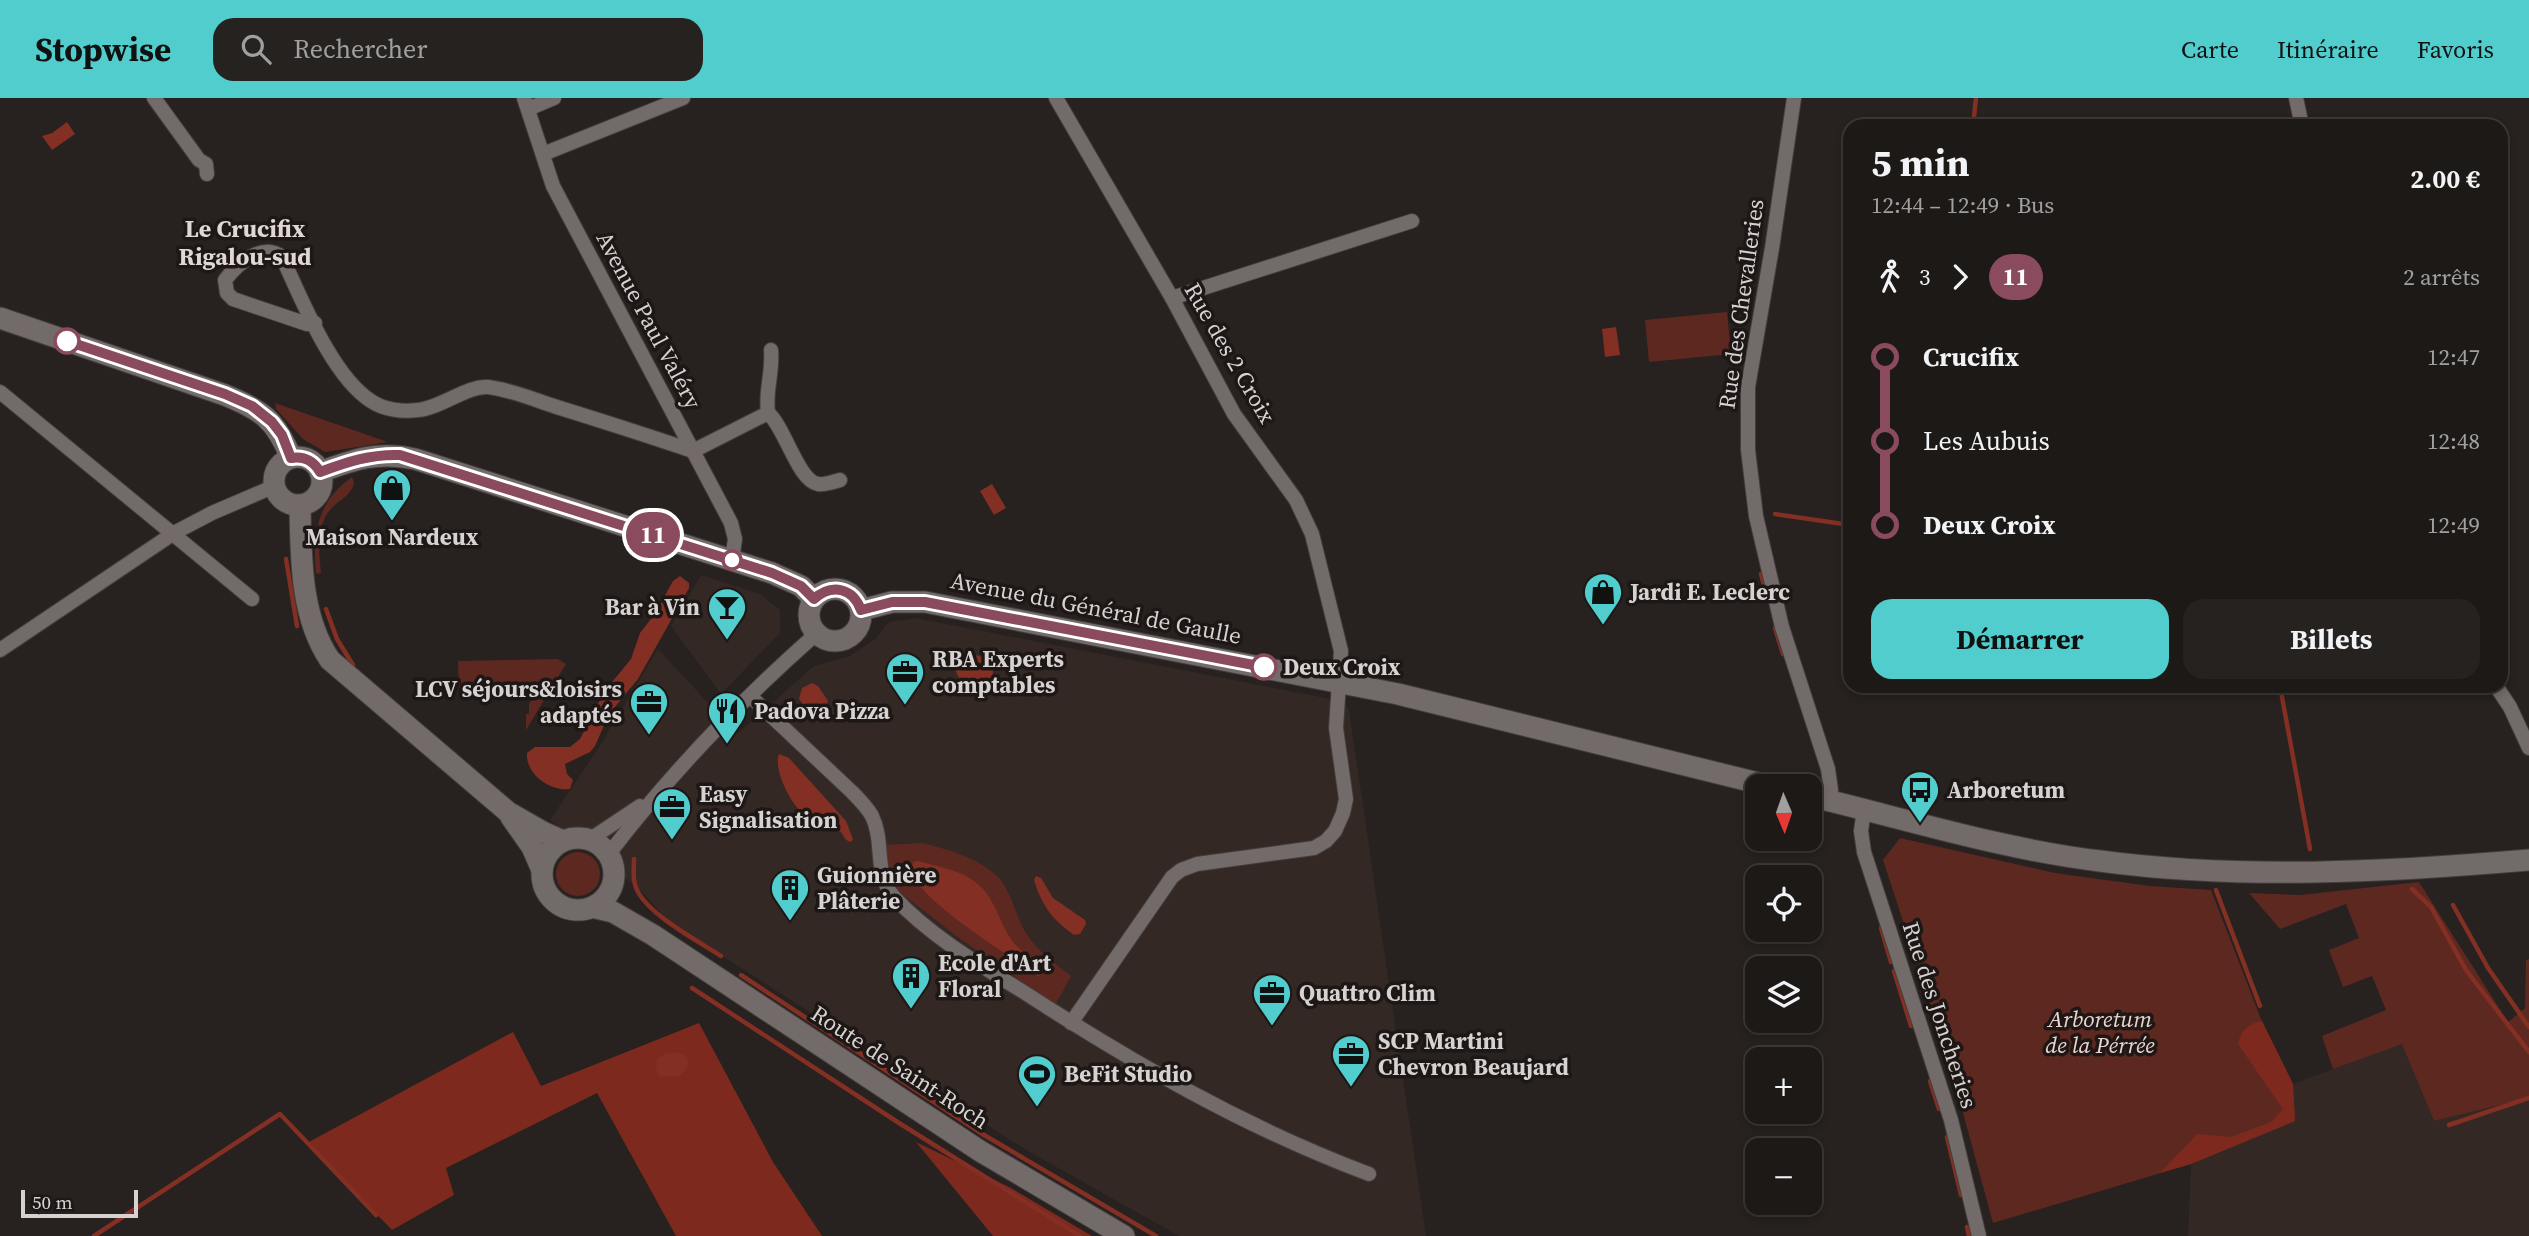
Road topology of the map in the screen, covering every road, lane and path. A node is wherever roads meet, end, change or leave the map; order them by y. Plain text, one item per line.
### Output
1 (154, 98) edge
2 (554, 98) edge
3 (683, 98) edge
4 (1056, 98) edge
5 (1794, 98) edge
6 (2296, 98) edge
7 (526, 103) edge
8 (2300, 119) edge
9 (543, 155) junction
10 (207, 174) dead end
11 (1412, 221) dead end
12 (1171, 298) junction
13 (0, 318) edge
14 (315, 323) junction
15 (771, 350) dead end
16 (0, 392) edge
17 (768, 413) junction
18 (693, 452) junction
19 (291, 458) junction
20 (320, 472) junction
21 (840, 480) dead end
22 (275, 486) junction
23 (300, 505) junction
24 (174, 533) junction
25 (732, 560) junction
26 (252, 599) dead end
27 (814, 599) junction
28 (861, 610) junction
29 (816, 634) junction
30 (0, 650) edge
31 (1341, 682) junction
32 (2501, 693) edge
33 (750, 696) junction
34 (2529, 748) edge
35 (1745, 780) edge
36 (1822, 796) edge
37 (653, 797) junction
38 (1822, 799) edge
39 (1864, 809) junction
40 (508, 812) junction
41 (589, 840) junction
42 (564, 841) junction
43 (608, 855) junction
44 (2529, 860) edge
45 (542, 870) junction
46 (611, 886) junction
47 (592, 907) junction
48 (653, 935) junction
49 (1071, 1023) junction
50 (1369, 1174) dead end
51 (1124, 1236) edge
52 (1979, 1236) edge

1 - 10 street
2 - 7 street
3 - 9 street
4 - 12 street, Rue des 2 Croix
5 - 36 street, Rue des Chevalleries
6 - 8 street
7 - 9 street, Avenue Paul Valéry
9 - 18 street, Avenue Paul Valéry
11 - 12 street
12 - 31 street, Rue des 2 Croix
13 - 19 street
14 - 14 street
14 - 18 street
15 - 17 street
16 - 24 street
17 - 18 street
17 - 21 street
18 - 25 street, Avenue Paul Valéry
19 - 20 street
19 - 22 street
20 - 23 street
20 - 25 street
22 - 23 street
22 - 24 street
23 - 40 street
24 - 26 street
24 - 30 street
25 - 27 street
27 - 28 street
27 - 29 street
28 - 29 street
28 - 31 street, Avenue du Général de Gaulle
29 - 33 street
31 - 35 street, Avenue du Général de Gaulle
31 - 49 street, Rue des 2 Croix
32 - 34 street
33 - 37 street
33 - 49 street
37 - 41 street
37 - 43 street
38 - 39 street
39 - 44 street
39 - 52 street, Rue des Joncheries
40 - 42 street
40 - 45 street
41 - 42 street
41 - 43 street
42 - 45 street
43 - 46 street
45 - 47 street
46 - 47 street
46 - 48 street, Route de Saint-Roch
47 - 48 street, Route de Saint-Roch
48 - 51 street, Route de Saint-Roch
49 - 50 street

